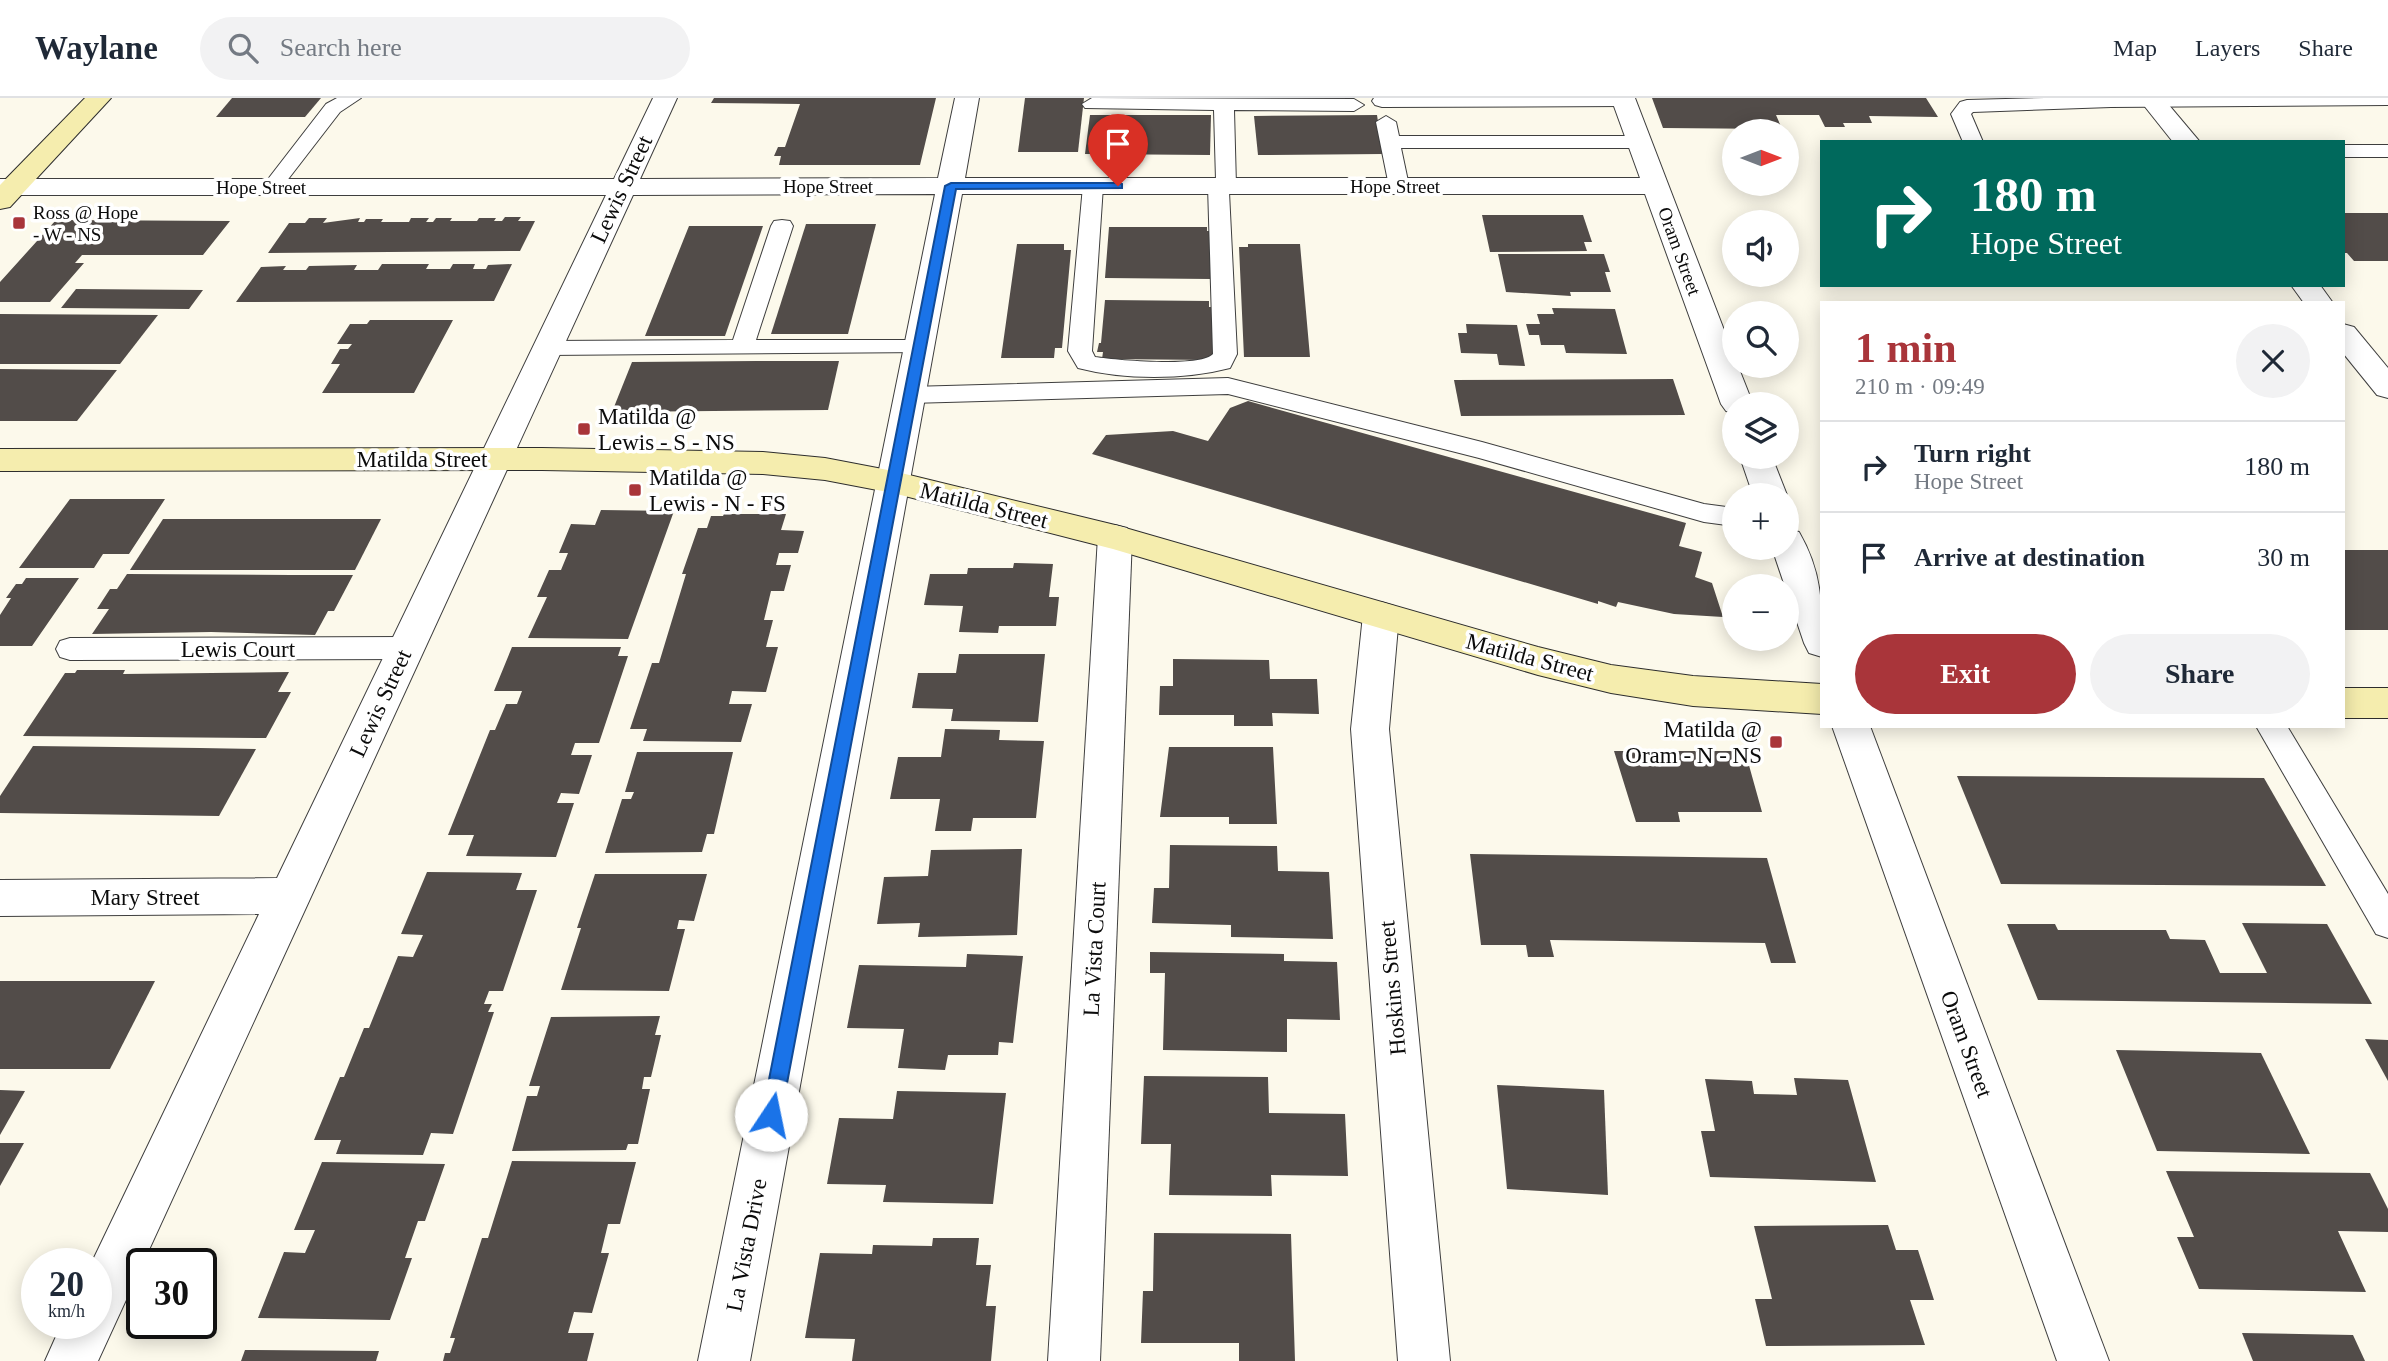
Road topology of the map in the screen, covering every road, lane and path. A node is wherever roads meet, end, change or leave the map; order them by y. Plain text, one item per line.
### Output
1 (99, 98) edge
2 (351, 98) edge
3 (665, 98) edge
4 (967, 98) edge
5 (1382, 99) edge
6 (1624, 99) edge
7 (2388, 99) edge
8 (2100, 100) edge
9 (2152, 100) edge
10 (1093, 104) dead end
11 (1224, 104) junction
12 (1354, 105) dead end
13 (1972, 140) edge
14 (2185, 140) edge
15 (1390, 142) junction
16 (1640, 142) junction
17 (2345, 151) edge
18 (2388, 151) edge
19 (951, 186) junction
20 (1093, 186) junction
21 (1222, 186) junction
22 (1399, 186) junction
23 (1656, 186) junction
24 (272, 187) junction
25 (622, 187) junction
26 (4, 192) edge
27 (782, 226) dead end
28 (2307, 287) edge
29 (2317, 301) edge
30 (2345, 335) edge
31 (742, 347) junction
32 (920, 347) junction
33 (547, 348) junction
34 (2388, 388) edge
35 (1733, 392) edge
36 (910, 395) junction
37 (495, 458) junction
38 (0, 460) edge
39 (893, 482) junction
40 (1722, 515) edge
41 (1115, 537) junction
42 (1794, 560) edge
43 (1381, 615) junction
44 (1820, 637) edge
45 (406, 648) junction
46 (70, 649) dead end
47 (1820, 699) edge
48 (2345, 703) edge
49 (2388, 703) edge
50 (1852, 728) edge
51 (2272, 728) edge
52 (289, 896) junction
53 (0, 898) edge
54 (2388, 924) edge
55 (112, 1274) edge
56 (81, 1339) edge
57 (71, 1361) edge
58 (724, 1361) edge
59 (1074, 1361) edge
60 (1424, 1361) edge
61 (2082, 1361) edge

1 - 26 street
2 - 24 lane
3 - 25 street, Lewis Street
4 - 19 street, La Vista Drive
5 - 6 lane
5 - 15 lane
6 - 16 street, Oram Street
7 - 9 lane
8 - 9 lane
8 - 13 lane
9 - 14 street
10 - 11 lane
11 - 12 lane
11 - 21 lane
15 - 16 lane
15 - 22 lane
16 - 23 street, Oram Street
17 - 18 lane
19 - 20 street, Hope Street
19 - 25 street, Hope Street
19 - 32 street, La Vista Drive
20 - 21 street, Hope Street
20 - 21 lane
21 - 22 street, Hope Street
22 - 23 street, Hope Street
23 - 35 street, Oram Street
24 - 25 street, Hope Street
24 - 26 street, Hope Street
25 - 33 street, Lewis Street
27 - 31 lane
28 - 29 street
30 - 34 street
31 - 32 lane
31 - 33 lane
32 - 36 street, La Vista Drive
33 - 37 street, Lewis Street
36 - 39 street, La Vista Drive
36 - 40 lane
37 - 38 street, Matilda Street
37 - 39 street, Matilda Street
37 - 45 street, Lewis Street
39 - 41 street, Matilda Street
39 - 58 street, La Vista Drive
41 - 43 street, Matilda Street
41 - 59 street, La Vista Court
42 - 44 street
43 - 47 street, Matilda Street
43 - 60 street, Hoskins Street
45 - 46 lane, Lewis Court
45 - 52 street, Lewis Street
48 - 49 street
50 - 61 street, Oram Street
51 - 54 lane
52 - 53 street, Mary Street
52 - 55 street, Lewis Street
56 - 57 street

